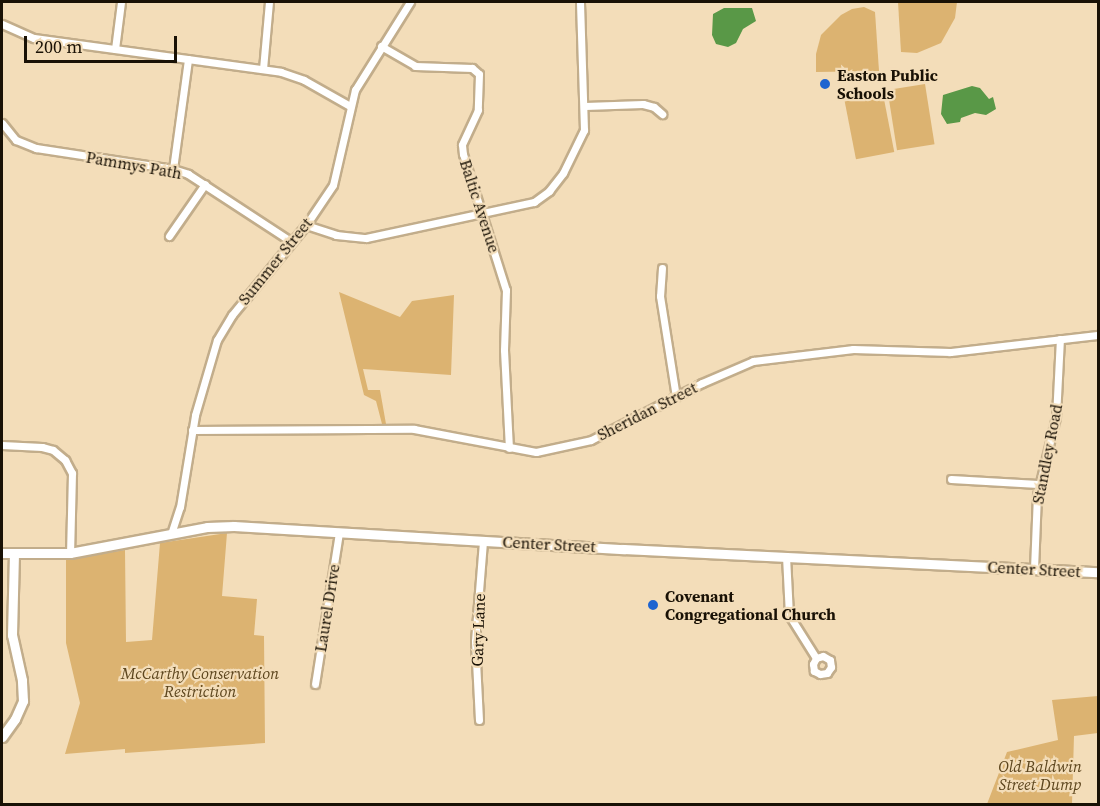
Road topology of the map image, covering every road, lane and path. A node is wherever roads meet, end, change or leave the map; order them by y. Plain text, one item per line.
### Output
1 (121, 2) edge
2 (269, 2) edge
3 (410, 2) edge
4 (580, 2) edge
5 (2, 24) edge
6 (381, 46) junction
7 (114, 49) junction
8 (188, 59) junction
9 (263, 69) junction
10 (350, 106) junction
11 (585, 106) junction
12 (662, 114) dead end
13 (2, 123) edge
14 (173, 169) junction
15 (205, 184) junction
16 (480, 213) junction
17 (306, 225) junction
18 (169, 236) dead end
19 (292, 242) junction
20 (662, 268) dead end
21 (1098, 335) edge
22 (1060, 339) junction
23 (676, 397) junction
24 (192, 430) junction
25 (2, 445) edge
26 (509, 448) junction
27 (951, 479) dead end
28 (1038, 484) junction
29 (339, 532) junction
30 (171, 534) junction
31 (483, 541) junction
32 (2, 553) edge
33 (14, 553) junction
34 (70, 553) junction
35 (786, 556) junction
36 (1034, 568) junction
37 (1098, 572) edge
38 (816, 658) dead end
39 (315, 684) dead end
40 (479, 720) dead end
41 (2, 737) edge

1 - 7 street
2 - 9 street
3 - 6 street, Summer Street
4 - 11 street
5 - 7 street
6 - 10 street, Summer Street
6 - 16 street, Baltic Avenue
7 - 8 street
8 - 9 street
8 - 14 street
9 - 10 street
10 - 17 street, Summer Street
11 - 12 street
11 - 16 street
13 - 14 street, Pammys Path
14 - 15 street, Pammys Path
15 - 18 street
15 - 19 street, Pammys Path
16 - 17 street
16 - 26 street, Baltic Avenue
17 - 19 street, Summer Street
19 - 24 street, Summer Street
20 - 23 street
21 - 22 street, Sheridan Street
22 - 23 street, Sheridan Street
22 - 28 street, Standley Road
23 - 26 street, Sheridan Street
24 - 26 street, Sheridan Street
24 - 30 street, Summer Street
25 - 34 street
27 - 28 street
28 - 36 street, Standley Road
29 - 30 main road, Center Street
29 - 31 main road, Center Street
29 - 39 street, Laurel Drive
30 - 34 main road, Center Street
31 - 35 main road, Center Street
31 - 40 street, Gary Lane
32 - 33 main road, Center Street
33 - 34 main road, Center Street
33 - 41 main road
35 - 36 main road, Center Street
35 - 38 street
36 - 37 main road, Center Street

